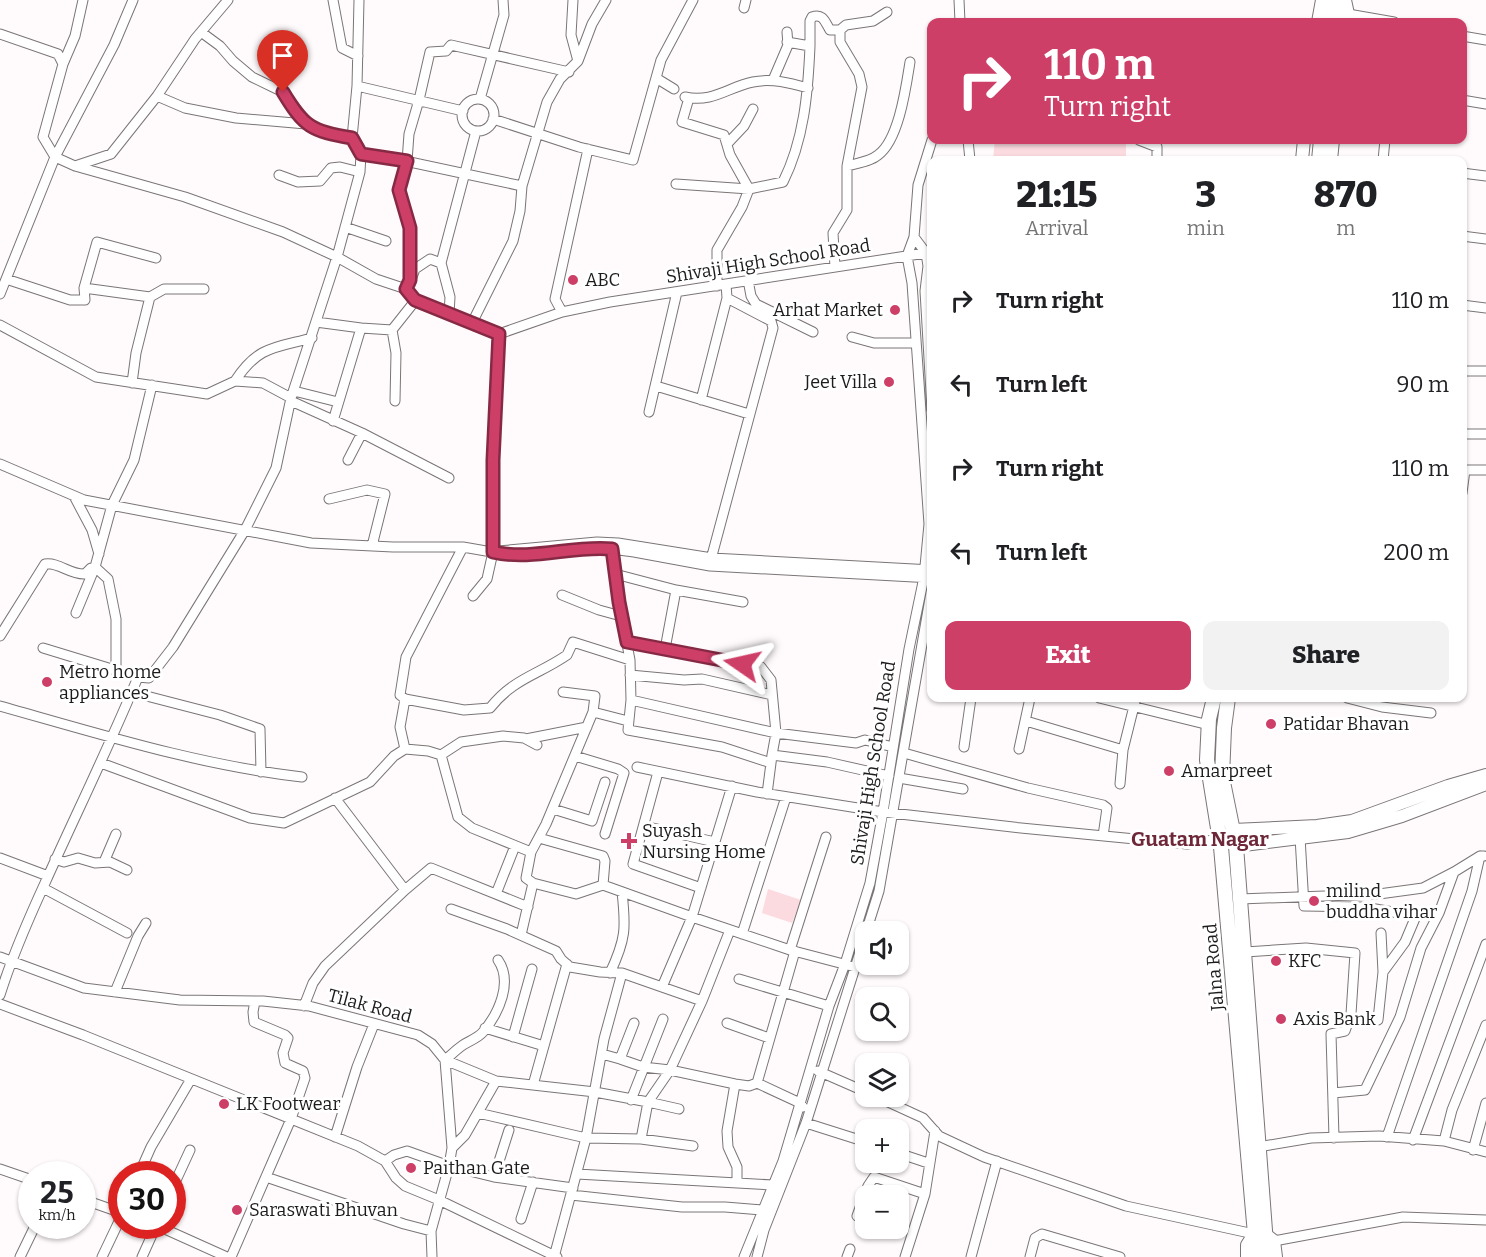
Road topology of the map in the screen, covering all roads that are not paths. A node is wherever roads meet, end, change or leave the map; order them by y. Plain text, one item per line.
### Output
1 (83, 0) edge
2 (133, 0) edge
3 (228, 0) edge
4 (333, 0) edge
5 (359, 0) edge
6 (504, 0) edge
7 (573, 0) edge
8 (606, 0) edge
9 (693, 0) edge
10 (959, 0) edge
11 (1345, 0) edge
12 (1329, 1) edge
13 (887, 12) dead end
14 (960, 18) edge
15 (1320, 18) edge
16 (1327, 18) edge
17 (1334, 18) edge
18 (1347, 18) edge
19 (840, 30) junction
20 (201, 32) junction
21 (0, 34) edge
22 (1467, 37) edge
23 (1486, 40) edge
24 (810, 46) junction
25 (493, 54) junction
26 (358, 56) junction
27 (578, 61) junction
28 (910, 63) dead end
29 (63, 64) junction
30 (569, 72) junction
31 (656, 78) junction
32 (773, 80) junction
33 (357, 86) junction
34 (808, 88) junction
35 (674, 89) dead end
36 (158, 96) junction
37 (480, 99) junction
38 (419, 100) junction
39 (1467, 101) edge
40 (1486, 104) edge
41 (753, 109) dead end
42 (463, 111) junction
43 (493, 118) junction
44 (306, 124) junction
45 (476, 131) junction
46 (539, 134) junction
47 (352, 138) junction
48 (727, 144) junction
49 (1149, 144) edge
50 (588, 149) junction
51 (361, 154) junction
52 (55, 156) junction
53 (927, 156) edge
54 (1157, 156) edge
55 (407, 161) junction
56 (75, 166) junction
57 (847, 166) junction
58 (360, 172) junction
59 (465, 174) junction
60 (1467, 174) edge
61 (279, 175) dead end
62 (1486, 176) edge
63 (676, 184) dead end
64 (522, 186) junction
65 (749, 189) junction
66 (345, 227) junction
67 (914, 237) junction
68 (1467, 237) edge
69 (1486, 239) edge
70 (386, 241) dead end
71 (927, 251) edge
72 (927, 253) edge
73 (907, 256) junction
74 (337, 257) junction
75 (156, 258) dead end
76 (441, 263) junction
77 (835, 267) junction
78 (927, 274) edge
79 (6, 279) junction
80 (748, 280) junction
81 (408, 285) junction
82 (722, 285) junction
83 (84, 288) junction
84 (204, 289) dead end
85 (677, 292) junction
86 (0, 294) edge
87 (150, 297) junction
88 (727, 298) junction
89 (415, 300) junction
90 (1467, 306) edge
91 (1486, 308) edge
92 (562, 312) junction
93 (449, 314) junction
94 (316, 322) junction
95 (472, 323) junction
96 (0, 325) edge
97 (927, 325) edge
98 (360, 328) junction
99 (392, 330) junction
100 (813, 333) dead end
101 (499, 334) junction
102 (312, 338) junction
103 (852, 338) dead end
104 (915, 343) junction
105 (1467, 371) edge
106 (1486, 371) edge
107 (236, 381) junction
108 (132, 382) junction
109 (152, 386) junction
110 (656, 386) junction
111 (292, 396) junction
112 (701, 400) junction
113 (394, 401) dead end
114 (338, 402) junction
115 (649, 412) dead end
116 (749, 414) junction
117 (333, 421) junction
118 (362, 433) junction
119 (1467, 434) edge
120 (1486, 434) edge
121 (348, 460) dead end
122 (0, 464) edge
123 (1467, 470) edge
124 (1486, 470) edge
125 (449, 478) dead end
126 (74, 496) junction
127 (927, 498) edge
128 (329, 500) dead end
129 (112, 505) junction
130 (245, 530) junction
131 (372, 546) junction
132 (463, 546) junction
133 (612, 549) junction
134 (493, 552) junction
135 (99, 554) junction
136 (711, 562) junction
137 (95, 567) junction
138 (615, 574) junction
139 (927, 574) edge
140 (927, 578) edge
141 (676, 590) junction
142 (562, 595) dead end
143 (473, 596) dead end
144 (743, 602) dead end
145 (76, 613) dead end
146 (621, 616) junction
147 (0, 636) edge
148 (627, 642) junction
149 (927, 644) edge
150 (43, 648) dead end
151 (665, 649) junction
152 (630, 660) junction
153 (116, 670) junction
154 (630, 675) junction
155 (138, 677) junction
156 (563, 692) dead end
157 (131, 693) junction
158 (772, 695) junction
159 (405, 699) junction
160 (631, 700) junction
161 (971, 702) edge
162 (1029, 702) edge
163 (1134, 702) edge
164 (1213, 702) edge
165 (1227, 702) edge
166 (1363, 702) edge
167 (0, 706) edge
168 (593, 712) junction
169 (1431, 713) dead end
170 (628, 721) junction
171 (1026, 721) junction
172 (1209, 725) junction
173 (586, 727) junction
174 (776, 733) junction
175 (113, 738) junction
176 (526, 739) junction
177 (537, 745) dead end
178 (893, 747) junction
179 (964, 747) dead end
180 (405, 749) junction
181 (1020, 749) dead end
182 (1123, 750) junction
183 (904, 753) junction
184 (441, 755) junction
185 (575, 756) junction
186 (772, 759) junction
187 (101, 763) junction
188 (637, 767) dead end
189 (261, 772) junction
190 (658, 772) junction
191 (1486, 775) edge
192 (889, 776) junction
193 (302, 777) dead end
194 (899, 778) junction
195 (605, 782) dead end
196 (1120, 784) dead end
197 (1486, 784) edge
198 (732, 786) junction
199 (963, 789) dead end
200 (767, 794) junction
201 (786, 797) junction
202 (332, 800) junction
203 (553, 809) junction
204 (888, 812) junction
205 (644, 826) junction
206 (1233, 830) junction
207 (116, 834) dead end
208 (605, 834) dead end
209 (1103, 836) junction
210 (826, 837) dead end
211 (1300, 837) junction
212 (539, 838) junction
213 (1220, 839) junction
214 (715, 842) junction
215 (515, 846) junction
216 (1236, 846) junction
217 (531, 852) junction
218 (1483, 856) edge
219 (0, 858) edge
220 (55, 859) junction
221 (104, 862) junction
222 (127, 870) dead end
223 (1454, 872) junction
224 (48, 876) junction
225 (533, 883) junction
226 (603, 885) junction
227 (43, 888) junction
228 (701, 888) junction
229 (405, 890) junction
230 (622, 892) junction
231 (496, 894) junction
232 (1303, 897) junction
233 (1240, 899) junction
234 (528, 907) junction
235 (451, 909) dead end
236 (692, 917) junction
237 (869, 921) edge
238 (146, 923) dead end
239 (730, 930) junction
240 (127, 933) dead end
241 (1381, 933) dead end
242 (742, 934) junction
243 (520, 935) junction
244 (1486, 944) edge
245 (792, 951) junction
246 (1245, 952) junction
247 (0, 957) edge
248 (11, 960) junction
249 (498, 960) dead end
250 (567, 964) junction
251 (845, 964) junction
252 (855, 967) joint
253 (532, 969) dead end
254 (610, 972) junction
255 (1383, 972) junction
256 (622, 973) junction
257 (739, 980) dead end
258 (662, 987) junction
259 (115, 992) junction
260 (783, 992) junction
261 (0, 994) edge
262 (255, 1001) junction
263 (702, 1001) junction
264 (0, 1004) edge
265 (304, 1006) junction
266 (829, 1006) junction
267 (663, 1019) dead end
268 (1378, 1020) dead end
269 (634, 1023) dead end
270 (727, 1023) dead end
271 (374, 1024) junction
272 (1486, 1025) edge
273 (485, 1028) junction
274 (513, 1037) junction
275 (769, 1038) junction
276 (544, 1046) junction
277 (602, 1054) junction
278 (620, 1059) junction
279 (445, 1060) junction
280 (644, 1067) junction
281 (810, 1068) junction
282 (670, 1070) junction
283 (822, 1072) junction
284 (191, 1079) junction
285 (496, 1081) junction
286 (757, 1083) junction
287 (735, 1084) junction
288 (533, 1085) junction
289 (855, 1087) edge
290 (595, 1092) junction
291 (1333, 1093) junction
292 (631, 1100) junction
293 (648, 1102) junction
294 (800, 1103) junction
295 (1486, 1103) edge
296 (899, 1107) edge
297 (679, 1109) dead end
298 (478, 1113) junction
299 (809, 1113) junction
300 (291, 1119) junction
301 (806, 1123) junction
302 (509, 1130) dead end
303 (935, 1131) junction
304 (335, 1137) junction
305 (1387, 1137) junction
306 (586, 1138) junction
307 (1334, 1138) junction
308 (641, 1139) junction
309 (855, 1139) edge
310 (1413, 1140) junction
311 (1444, 1141) junction
312 (693, 1146) dead end
313 (1258, 1147) junction
314 (452, 1148) junction
315 (190, 1150) dead end
316 (1473, 1150) junction
317 (1486, 1152) edge
318 (909, 1157) edge
319 (145, 1161) edge
320 (185, 1161) edge
321 (385, 1161) junction
322 (997, 1161) junction
323 (928, 1163) junction
324 (449, 1166) junction
325 (0, 1168) edge
326 (577, 1174) junction
327 (18, 1175) edge
328 (266, 1177) junction
329 (494, 1177) junction
330 (533, 1182) junction
331 (737, 1183) junction
332 (773, 1185) junction
333 (869, 1185) edge
334 (898, 1185) edge
335 (909, 1189) edge
336 (572, 1191) junction
337 (925, 1194) junction
338 (439, 1200) junction
339 (762, 1210) junction
340 (520, 1219) dead end
341 (1486, 1220) edge
342 (431, 1231) junction
343 (1264, 1236) junction
344 (29, 1239) edge
345 (110, 1239) edge
346 (151, 1239) edge
347 (186, 1239) edge
348 (20, 1257) edge
349 (102, 1257) edge
350 (142, 1257) edge
351 (227, 1257) edge
352 (231, 1257) edge
353 (432, 1257) edge
354 (555, 1257) edge
355 (744, 1257) edge
356 (756, 1257) edge
357 (905, 1257) edge
358 (971, 1257) edge
359 (1030, 1257) edge
360 (1120, 1257) edge
361 (1247, 1257) edge
362 (1257, 1257) edge
363 (1267, 1257) edge
364 (1276, 1257) edge

1 - 29 street
2 - 52 street
3 - 20 street
4 - 26 street
5 - 26 street
6 - 25 street
7 - 27 street
8 - 27 street
9 - 31 street
10 - 14 street
11 - 18 main road
12 - 15 main road
12 - 16 highway
12 - 17 highway
13 - 19 street
19 - 24 street
19 - 57 street
20 - 36 street
20 - 44 street
21 - 29 street
22 - 23 street
24 - 32 street
24 - 34 street
25 - 30 street
25 - 37 street
25 - 38 street
26 - 33 street
27 - 30 street
28 - 57 street
29 - 52 street
30 - 46 street
31 - 35 street
31 - 50 street
32 - 34 street
32 - 48 street
33 - 38 street
33 - 47 street
34 - 65 street
36 - 44 street
36 - 56 street
37 - 42 street
37 - 43 street
38 - 42 street
38 - 55 street
39 - 40 street
41 - 48 street
42 - 45 street
43 - 45 street
43 - 46 street
44 - 47 street
45 - 59 street
46 - 50 street
46 - 64 street
47 - 51 street
48 - 65 street
49 - 54 street
50 - 92 street
51 - 55 street
51 - 58 street
52 - 56 street
52 - 79 street
53 - 67 street, Shivaji High School Road
55 - 59 street
55 - 81 street
56 - 74 street
57 - 77 street
58 - 61 street
58 - 66 street
59 - 64 street
59 - 76 street
60 - 62 street
63 - 65 street
64 - 95 street
65 - 82 street
66 - 70 street
66 - 74 street
67 - 71 street
67 - 73 street, Shivaji High School Road
68 - 69 street
72 - 73 street
73 - 77 street, Shivaji High School Road
73 - 104 street, Shivaji High School Road
74 - 81 street
74 - 94 street
75 - 83 street
76 - 81 street
76 - 93 street
77 - 80 street, Shivaji High School Road
78 - 97 street
79 - 83 street
79 - 86 street
80 - 82 street, Shivaji High School Road
80 - 100 street
81 - 89 street
82 - 85 street, Shivaji High School Road
82 - 88 street
83 - 87 street
84 - 87 street
85 - 92 street, Shivaji High School Road
85 - 110 street
87 - 108 street
88 - 112 street
88 - 116 street
89 - 93 street
89 - 99 street
90 - 91 street
92 - 101 street, Shivaji High School Road
93 - 95 street
94 - 98 street
94 - 102 street
95 - 101 street
96 - 108 street
98 - 99 street
98 - 114 street
99 - 113 street
101 - 134 street
102 - 107 street
102 - 111 street
103 - 104 street
104 - 127 street, Shivaji High School Road
105 - 106 street
107 - 109 street
107 - 111 street
108 - 109 street
109 - 129 street
110 - 112 street
110 - 115 street
111 - 114 street
111 - 117 street
111 - 130 street
112 - 116 street
114 - 117 street
116 - 136 street
117 - 118 street
118 - 121 street
118 - 125 street
119 - 120 street
122 - 126 street
123 - 124 street
126 - 129 street
126 - 135 street
128 - 131 street
129 - 130 street
129 - 135 street
130 - 131 street
130 - 155 street
131 - 132 street
132 - 134 street
132 - 159 street
133 - 134 street
133 - 136 street
133 - 138 street
134 - 136 street
134 - 143 street
135 - 137 street
136 - 139 street
137 - 145 street
137 - 147 street
137 - 153 street
138 - 141 street
138 - 146 street
140 - 178 street, Shivaji High School Road
141 - 144 street
141 - 151 street
142 - 146 street
146 - 148 street
148 - 151 street
148 - 152 street
149 - 183 street, Shivaji High School Road
150 - 153 street
151 - 158 street
152 - 154 street
152 - 159 street
153 - 155 street
154 - 158 street
154 - 160 street
155 - 157 street
156 - 168 street
157 - 175 street
157 - 189 street
158 - 174 street
159 - 180 street
160 - 170 street
160 - 174 street
161 - 179 street
162 - 171 street
163 - 172 street
163 - 182 street
164 - 172 highway, Jalna Road
165 - 206 highway, Jalna Road
166 - 169 street
167 - 175 street
168 - 170 street
168 - 173 street
170 - 186 street
171 - 181 street
171 - 182 street
172 - 213 highway, Jalna Road
173 - 176 street
173 - 185 street
174 - 178 street
174 - 186 street
175 - 187 street
175 - 189 street
176 - 177 street
176 - 184 street
178 - 192 street, Shivaji High School Road
180 - 184 street
180 - 202 street
182 - 196 street
183 - 194 street, Shivaji High School Road
183 - 209 street
184 - 215 street
185 - 203 street
185 - 208 street
186 - 192 street
186 - 200 street
187 - 202 street
187 - 220 street
188 - 190 street
189 - 193 street
190 - 198 street
190 - 205 street
191 - 206 main road
192 - 204 street, Shivaji High School Road
194 - 199 street
194 - 204 street, Shivaji High School Road
195 - 203 street
197 - 211 main road
198 - 200 street
198 - 214 street
200 - 201 street
201 - 204 street
201 - 242 street
202 - 229 street
203 - 212 street
204 - 209 street
204 - 237 street, Shivaji High School Road
204 - 251 street, Shivaji High School Road
205 - 214 street
205 - 228 street
206 - 216 highway, Jalna Road
207 - 221 street
209 - 213 street
210 - 245 street
211 - 216 main road
211 - 232 street
212 - 217 street
212 - 226 street
213 - 343 highway, Jalna Road
214 - 228 street
215 - 217 street
215 - 231 street
216 - 233 highway, Jalna Road
217 - 225 street
218 - 223 street
218 - 305 street
219 - 224 street
220 - 221 street
220 - 224 street
221 - 222 street
223 - 232 street
223 - 291 street
224 - 227 street
225 - 226 street
225 - 234 street
226 - 230 street
227 - 240 street
227 - 248 street
228 - 236 street
229 - 231 street
229 - 265 street
230 - 236 street
230 - 254 street
231 - 234 street
232 - 233 street
232 - 255 street
233 - 246 highway, Jalna Road
234 - 243 street
235 - 243 street
236 - 239 street
236 - 258 street
238 - 259 street
239 - 242 street
239 - 263 street
241 - 255 street
242 - 245 street
243 - 250 street
244 - 310 street
245 - 251 street
245 - 260 street
246 - 291 street
246 - 313 highway, Jalna Road
247 - 248 street, Tilak Road
248 - 259 street, Tilak Road
248 - 261 street
249 - 273 street
250 - 254 street
250 - 276 street
251 - 252 street
251 - 266 street, Shivaji High School Road
252 - 283 street, Shivaji High School Road
253 - 274 street
254 - 256 street
255 - 268 street
256 - 258 street
256 - 277 street
257 - 260 street
258 - 263 street
259 - 262 street, Tilak Road
260 - 266 street
260 - 275 street
262 - 265 street, Tilak Road
262 - 300 street
263 - 282 street
264 - 284 street
265 - 271 street, Tilak Road
266 - 281 street, Shivaji High School Road
267 - 280 street
269 - 278 street
270 - 275 street
271 - 279 street, Tilak Road
271 - 304 street
272 - 311 street
273 - 274 street
273 - 279 street
274 - 276 street
275 - 286 street
276 - 288 street
277 - 278 street
277 - 290 street
278 - 280 street
279 - 285 street
279 - 314 street
280 - 282 street
280 - 292 street
281 - 283 street
281 - 294 street, Shivaji High School Road
282 - 287 street
282 - 293 street
283 - 289 street
283 - 299 street, Shivaji High School Road
284 - 300 street
284 - 319 street
285 - 288 street
285 - 298 street
286 - 287 street
286 - 294 street
287 - 331 street
288 - 290 street
290 - 292 street
290 - 306 street
291 - 307 street
292 - 293 street
293 - 297 street
293 - 308 street
294 - 299 street
294 - 332 street, Shivaji High School Road
295 - 316 street
296 - 303 street
298 - 306 street
298 - 314 street
299 - 301 street, Shivaji High School Road
300 - 304 street
300 - 328 street
301 - 309 street
301 - 356 street, Shivaji High School Road
302 - 329 street
303 - 322 street
303 - 323 street
304 - 321 street
305 - 307 street
305 - 310 street
306 - 308 street
306 - 326 street
307 - 313 street
308 - 312 street
310 - 311 street
311 - 316 street
313 - 343 highway, Jalna Road
314 - 324 street
315 - 320 street
316 - 317 street
318 - 323 street
321 - 324 street
321 - 338 street
322 - 343 street
322 - 358 street
323 - 337 street
324 - 329 street
324 - 338 street
325 - 327 street
326 - 331 street
326 - 336 street
328 - 342 street
328 - 352 street
329 - 330 street
330 - 336 street
330 - 340 street
331 - 332 street
332 - 339 street, Shivaji High School Road
333 - 334 street
335 - 337 street
336 - 339 street
336 - 354 street
337 - 357 street
338 - 342 street
338 - 354 street
339 - 355 street, Shivaji High School Road
341 - 343 street
342 - 353 street
343 - 361 main road
343 - 362 highway
343 - 363 highway
343 - 364 main road
344 - 348 street
345 - 349 street
346 - 350 street
347 - 351 street
359 - 360 street

